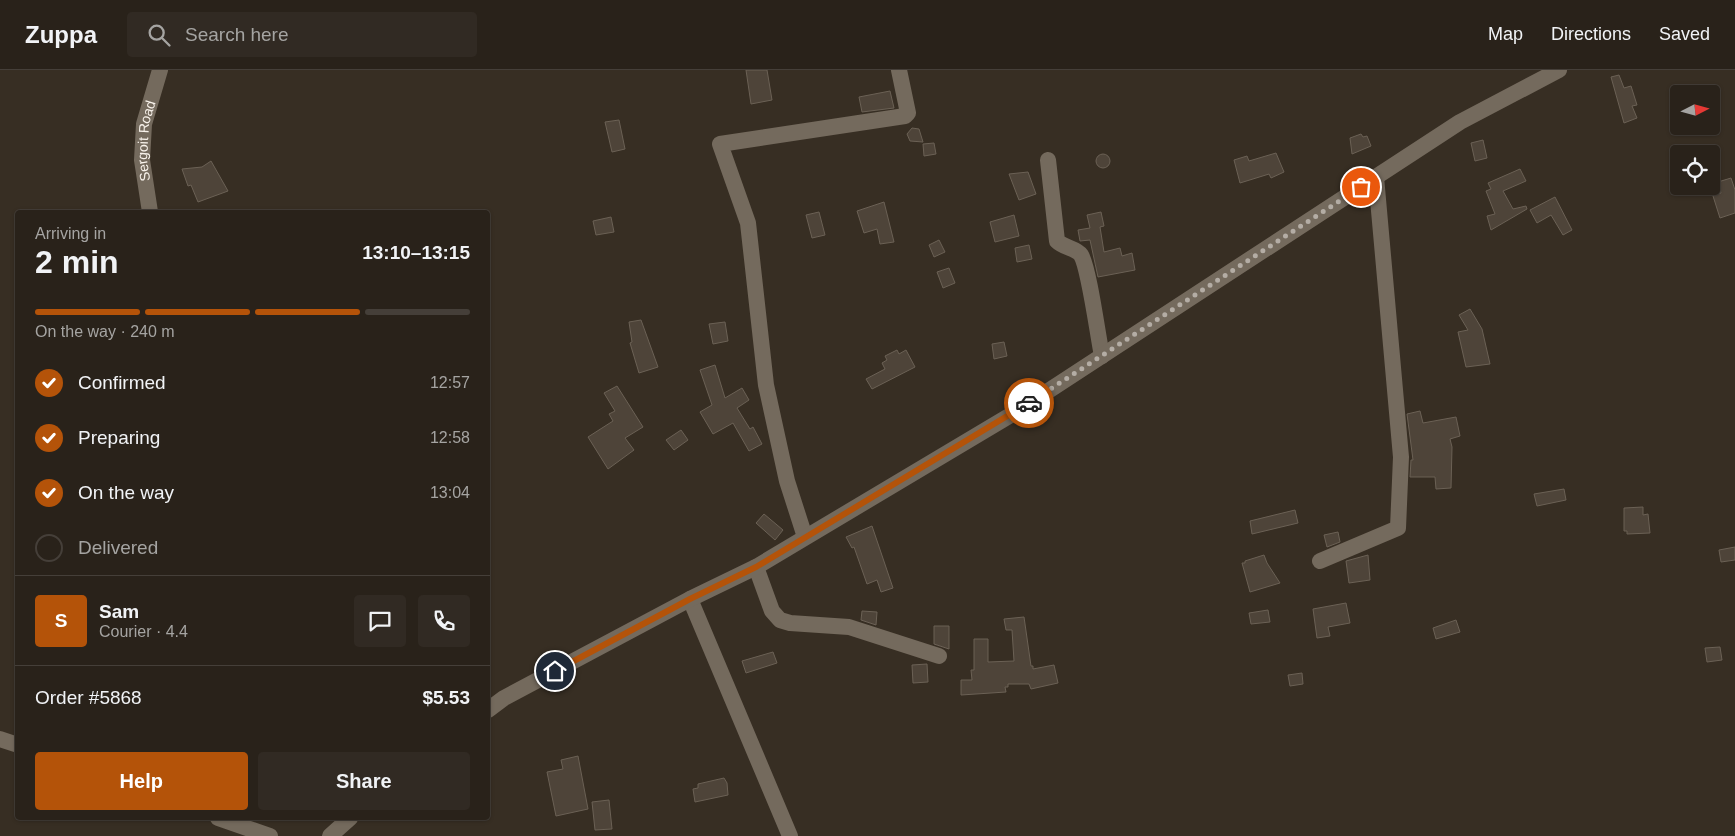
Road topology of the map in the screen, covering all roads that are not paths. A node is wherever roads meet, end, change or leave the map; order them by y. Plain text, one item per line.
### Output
1 (160, 70) edge
2 (899, 70) edge
3 (1559, 70) edge
4 (1048, 160) dead end
5 (1376, 177) junction
6 (150, 210) edge
7 (1102, 356) junction
8 (805, 537) junction
9 (1320, 561) dead end
10 (756, 567) junction
11 (690, 599) junction
12 (939, 656) dead end
13 (490, 708) edge
14 (0, 739) edge
15 (15, 744) edge
16 (224, 820) edge
17 (348, 820) edge
18 (270, 836) edge
19 (330, 836) edge
20 (790, 836) edge

1 - 6 street, Sergoit Road
2 - 8 street
3 - 5 street
4 - 7 street
5 - 7 street
5 - 9 street
7 - 8 street
8 - 10 street
10 - 11 street
10 - 12 street
11 - 13 street
11 - 20 street
14 - 15 street
16 - 18 street
17 - 19 street

